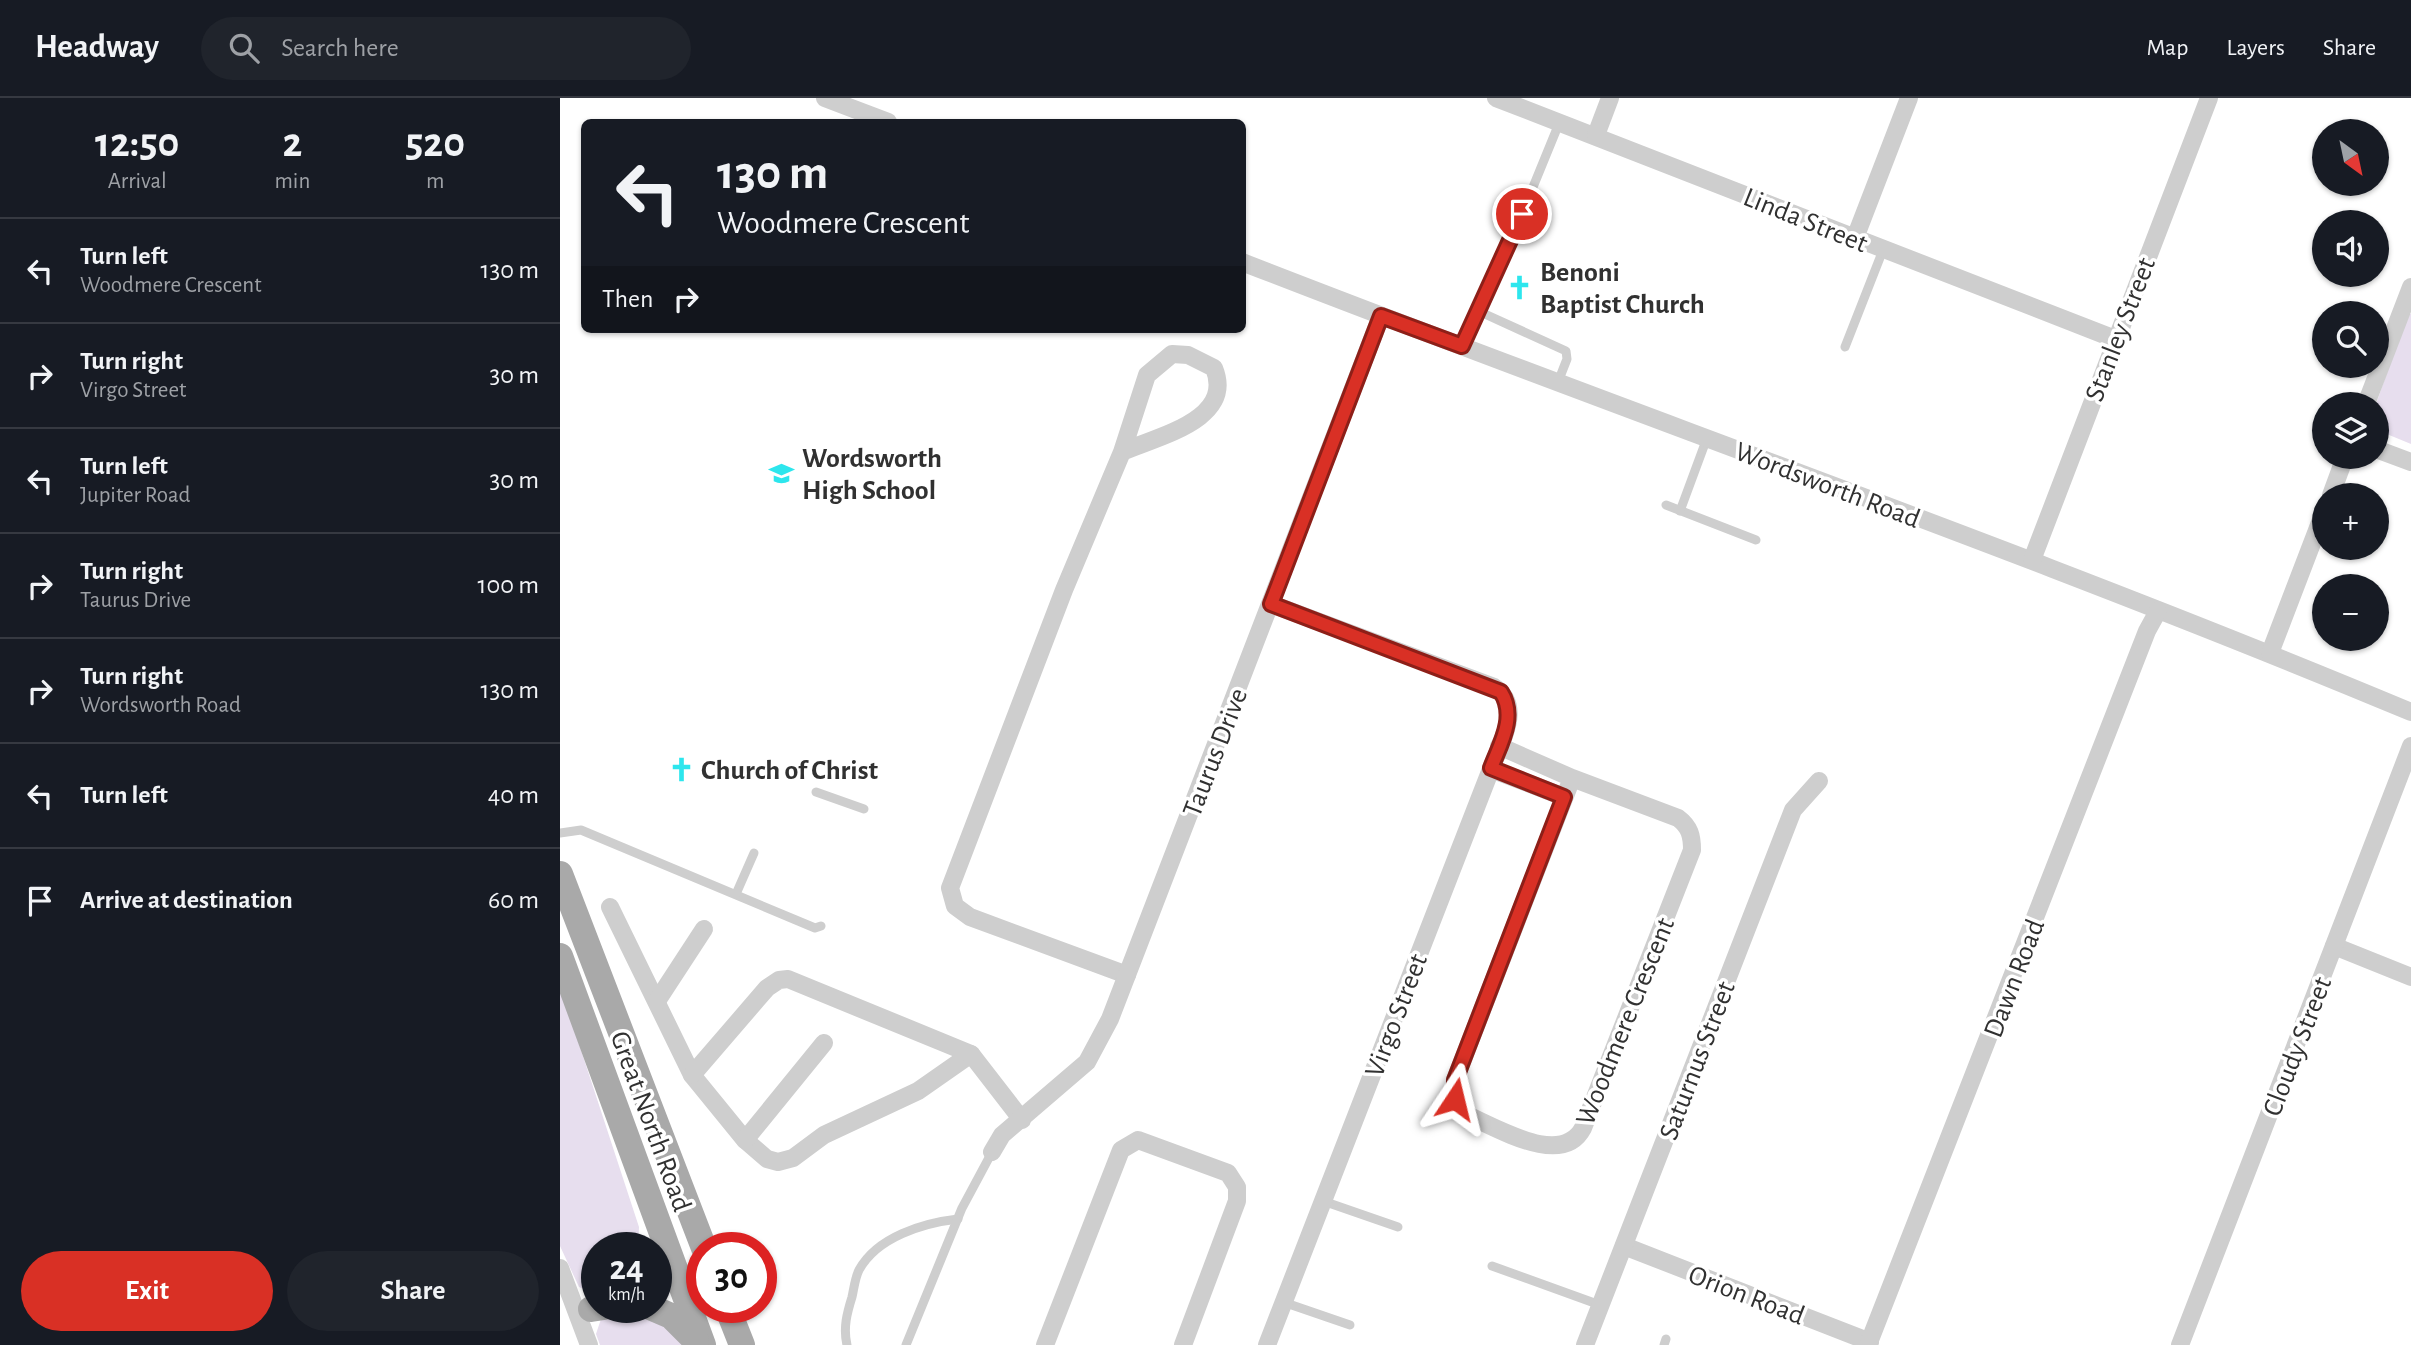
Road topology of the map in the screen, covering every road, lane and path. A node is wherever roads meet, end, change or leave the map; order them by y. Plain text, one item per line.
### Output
1 (1496, 98) edge
2 (1610, 98) edge
3 (1909, 98) edge
4 (2209, 98) edge
5 (833, 99) edge
6 (881, 119) edge
7 (1560, 121) junction
8 (1596, 135) junction
9 (1855, 238) junction
10 (1883, 250) junction
11 (1246, 264) edge
12 (2411, 287) edge
13 (2407, 307) edge
14 (1476, 310) junction
15 (1381, 316) junction
16 (2115, 338) junction
17 (1462, 346) junction
18 (1845, 347) dead end
19 (1558, 382) junction
20 (2371, 392) edge
21 (1707, 438) junction
22 (1122, 452) junction
23 (2389, 454) edge
24 (2411, 462) edge
25 (1666, 506) dead end
26 (1680, 511) junction
27 (1756, 540) dead end
28 (2312, 543) edge
29 (2032, 560) junction
30 (1271, 604) junction
31 (2158, 611) junction
32 (2270, 653) junction
33 (2411, 712) edge
34 (1499, 746) junction
35 (2411, 746) edge
36 (1491, 768) junction
37 (1572, 778) junction
38 (1819, 781) dead end
39 (816, 792) dead end
40 (1564, 797) junction
41 (864, 809) dead end
42 (560, 833) edge
43 (754, 853) dead end
44 (560, 874) edge
45 (736, 894) junction
46 (610, 907) dead end
47 (821, 926) dead end
48 (704, 929) dead end
49 (2334, 946) junction
50 (560, 957) edge
51 (1127, 975) junction
52 (2411, 977) edge
53 (657, 1001) junction
54 (824, 1043) dead end
55 (971, 1054) junction
56 (635, 1068) junction
57 (692, 1075) junction
58 (602, 1077) junction
59 (1022, 1120) junction
60 (745, 1140) junction
61 (664, 1147) junction
62 (992, 1152) joint
63 (649, 1200) junction
64 (1323, 1201) junction
65 (958, 1219) junction
66 (1398, 1227) dead end
67 (646, 1232) edge
68 (656, 1232) edge
69 (698, 1232) edge
70 (1624, 1246) junction
71 (1492, 1266) dead end
72 (560, 1268) edge
73 (672, 1274) edge
74 (672, 1289) edge
75 (581, 1295) edge
76 (1283, 1302) junction
77 (1600, 1305) junction
78 (581, 1313) edge
79 (672, 1317) edge
80 (560, 1322) edge
81 (591, 1323) edge
82 (1350, 1325) dead end
83 (1869, 1343) edge
84 (589, 1345) edge
85 (701, 1345) edge
86 (847, 1345) edge
87 (906, 1345) edge
88 (1045, 1345) edge
89 (1183, 1345) edge
90 (1267, 1345) edge
91 (1585, 1345) edge
92 (2180, 1345) edge

1 - 7 street, Linda Street
2 - 8 street
3 - 9 street
4 - 16 street, Stanley Street
5 - 6 street
7 - 8 street, Linda Street
7 - 14 lane
8 - 9 street, Linda Street
9 - 10 street, Linda Street
10 - 16 street, Linda Street
10 - 18 lane
11 - 15 street, Wordsworth Road
12 - 13 street
13 - 20 street
14 - 17 lane
14 - 19 lane
15 - 17 street, Wordsworth Road
15 - 30 street, Taurus Drive
16 - 29 street, Stanley Street
17 - 19 street, Wordsworth Road
19 - 21 street, Wordsworth Road
21 - 26 lane
21 - 29 street, Wordsworth Road
22 - 22 street
22 - 51 street
23 - 24 street
25 - 26 lane
26 - 27 lane
28 - 32 street
29 - 31 street, Wordsworth Road
30 - 34 street, Virgo Street
30 - 51 street, Taurus Drive
31 - 32 street, Wordsworth Road
31 - 83 street, Dawn Road
32 - 33 street, Wordsworth Road
34 - 36 street, Virgo Street
34 - 37 street, Woodmere Crescent
35 - 49 street, Cloudy Street
36 - 40 street
36 - 64 street, Virgo Street
37 - 40 street, Woodmere Crescent
37 - 40 street, Woodmere Crescent
38 - 70 street, Saturnus Street
39 - 41 lane
42 - 45 lane
43 - 45 lane
44 - 56 main road, Great North Road
45 - 47 lane
46 - 53 street
48 - 53 street
49 - 52 street
49 - 92 street, Cloudy Street
50 - 58 main road, Great North Road
51 - 59 street, Taurus Drive
53 - 57 street
54 - 60 street
55 - 57 street
55 - 59 street
55 - 60 street
56 - 58 main road
56 - 61 main road, Great North Road
57 - 60 street
58 - 63 main road, Great North Road
59 - 62 street, Taurus Drive
61 - 69 main road, Great North Road
61 - 73 main road
62 - 65 lane
63 - 67 main road
63 - 68 main road, Great North Road
64 - 66 lane
64 - 76 street, Virgo Street
65 - 86 lane
65 - 87 lane
70 - 77 street, Saturnus Street
70 - 83 street, Orion Road
71 - 77 lane
72 - 75 street
74 - 85 main road, Great North Road
76 - 82 lane
76 - 90 street, Virgo Street
77 - 91 street, Saturnus Street
78 - 80 street
79 - 85 main road
81 - 84 street
88 - 89 street

